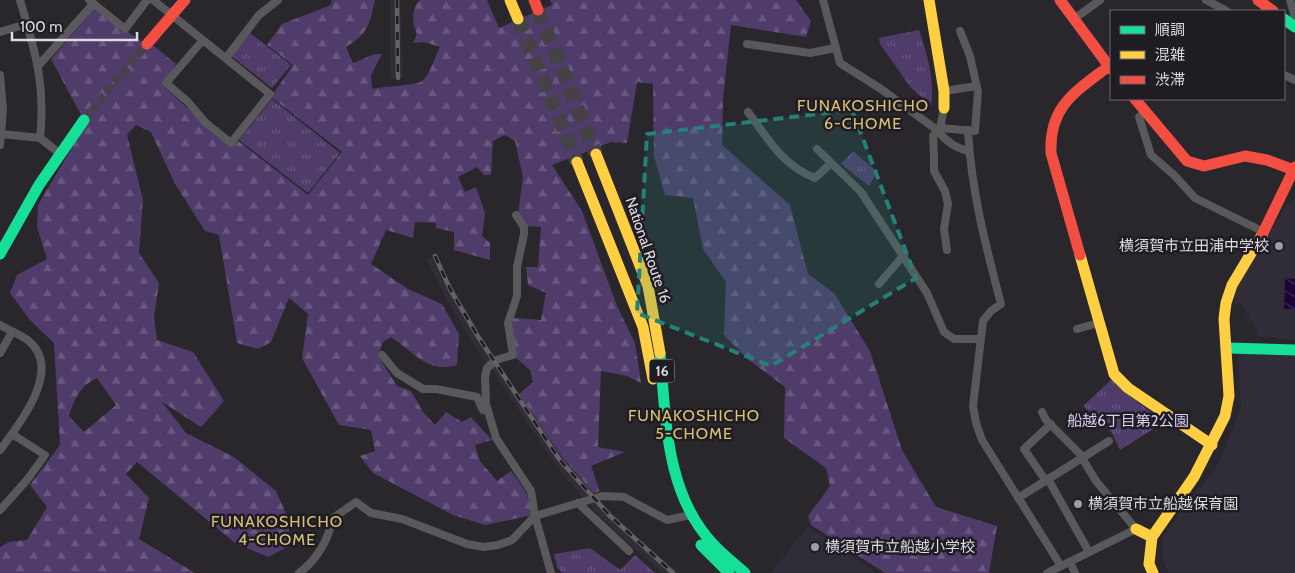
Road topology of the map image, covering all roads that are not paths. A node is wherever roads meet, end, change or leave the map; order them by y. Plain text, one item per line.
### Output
1 (20, 0) edge
2 (147, 0) edge
3 (153, 0) edge
4 (184, 0) edge
5 (278, 0) edge
6 (510, 0) edge
7 (823, 0) edge
8 (929, 0) edge
9 (1060, 0) edge
10 (1100, 0) edge
11 (1206, 0) edge
12 (1258, 0) edge
13 (1290, 0) edge
14 (91, 2) edge
15 (1225, 10) edge
16 (1272, 10) edge
17 (172, 14) junction
18 (1295, 18) edge
19 (518, 19) tunnel mouth
20 (1074, 19) junction
21 (27, 24) junction
22 (960, 31) dead end
23 (0, 32) edge
24 (202, 40) junction
25 (147, 44) tunnel mouth
26 (747, 44) dead end
27 (835, 48) junction
28 (226, 58) junction
29 (39, 65) junction
30 (1110, 67) edge
31 (0, 75) edge
32 (978, 86) junction
33 (944, 91) junction
34 (1136, 100) edge
35 (944, 108) joint
36 (748, 112) dead end
37 (1145, 112) junction
38 (84, 120) tunnel mouth
39 (938, 129) junction
40 (968, 130) junction
41 (2, 134) junction
42 (40, 138) junction
43 (0, 145) edge
44 (818, 149) dead end
45 (969, 151) junction
46 (59, 153) junction
47 (596, 154) tunnel mouth
48 (577, 162) tunnel mouth
49 (830, 164) junction
50 (1294, 169) edge
51 (616, 204) junction
52 (598, 214) junction
53 (516, 215) dead end
54 (624, 223) junction
55 (1264, 232) junction
56 (606, 234) junction
57 (1, 248) edge
58 (947, 250) dead end
59 (904, 255) junction
60 (879, 284) dead end
61 (1098, 323) junction
62 (0, 325) edge
63 (1077, 329) dead end
64 (12, 332) junction
65 (980, 339) junction
66 (1227, 348) junction
67 (1295, 350) edge
68 (0, 353) edge
69 (382, 356) dead end
70 (1042, 412) dead end
71 (488, 415) junction
72 (1050, 424) junction
73 (12, 434) junction
74 (1109, 441) dead end
75 (1212, 445) junction
76 (0, 450) edge
77 (1081, 458) junction
78 (1047, 480) junction
79 (1018, 498) junction
80 (578, 503) junction
81 (0, 510) edge
82 (534, 516) junction
83 (687, 516) junction
84 (1136, 529) junction
85 (1152, 537) junction
86 (628, 551) dead end
87 (1090, 552) junction
88 (1070, 562) junction
89 (1061, 566) junction
90 (299, 573) edge
91 (551, 573) edge
92 (729, 573) edge
93 (745, 573) edge
94 (1047, 573) edge
95 (1075, 573) edge
96 (1153, 573) edge

1 - 21 street
2 - 14 street
3 - 17 street
4 - 17 main road
5 - 28 street
6 - 19 main road
7 - 27 street
8 - 33 main road
9 - 20 main road
10 - 20 street
11 - 15 street
12 - 16 main road
13 - 18 street
14 - 29 street
17 - 24 street
17 - 25 main road
20 - 30 main road
21 - 23 street
21 - 29 street
22 - 32 street
24 - 28 street
24 - 28 street
26 - 27 street
27 - 39 street
29 - 42 street
30 - 61 main road
31 - 41 street
32 - 33 street
32 - 40 street
33 - 35 main road
34 - 37 main road
35 - 39 street
36 - 49 street
37 - 50 main road
37 - 55 street
38 - 46 main road
39 - 40 street
39 - 45 street
39 - 58 street
40 - 45 street
41 - 42 street
41 - 43 street
42 - 46 street
44 - 49 street
45 - 65 street
46 - 57 main road
47 - 51 main road, National Route 16 / 16
48 - 52 main road, National Route 16 / 16
49 - 59 street
50 - 55 main road
51 - 52 main road
51 - 54 main road, National Route 16 / 16
52 - 56 main road, National Route 16 / 16
53 - 71 street
54 - 56 main road
54 - 83 main road, National Route 16 / 16
55 - 66 main road
56 - 83 main road, National Route 16 / 16
59 - 60 street
59 - 65 street
61 - 63 street
61 - 75 main road
62 - 64 street
64 - 68 street
64 - 73 street
65 - 79 street
66 - 67 main road
66 - 75 main road
69 - 71 street
70 - 72 street
71 - 82 street
72 - 77 street
72 - 78 street
73 - 76 street
73 - 81 street
74 - 77 street
75 - 85 main road
77 - 78 street
77 - 84 street
78 - 79 street
78 - 87 street
79 - 89 street
80 - 82 street
80 - 83 street
80 - 86 street
82 - 90 street
82 - 91 street
83 - 92 main road, National Route 16 / 16
83 - 93 main road, National Route 16 / 16
84 - 85 main road
84 - 87 street
85 - 96 main road
87 - 88 street
88 - 89 street
88 - 95 street
89 - 94 street

